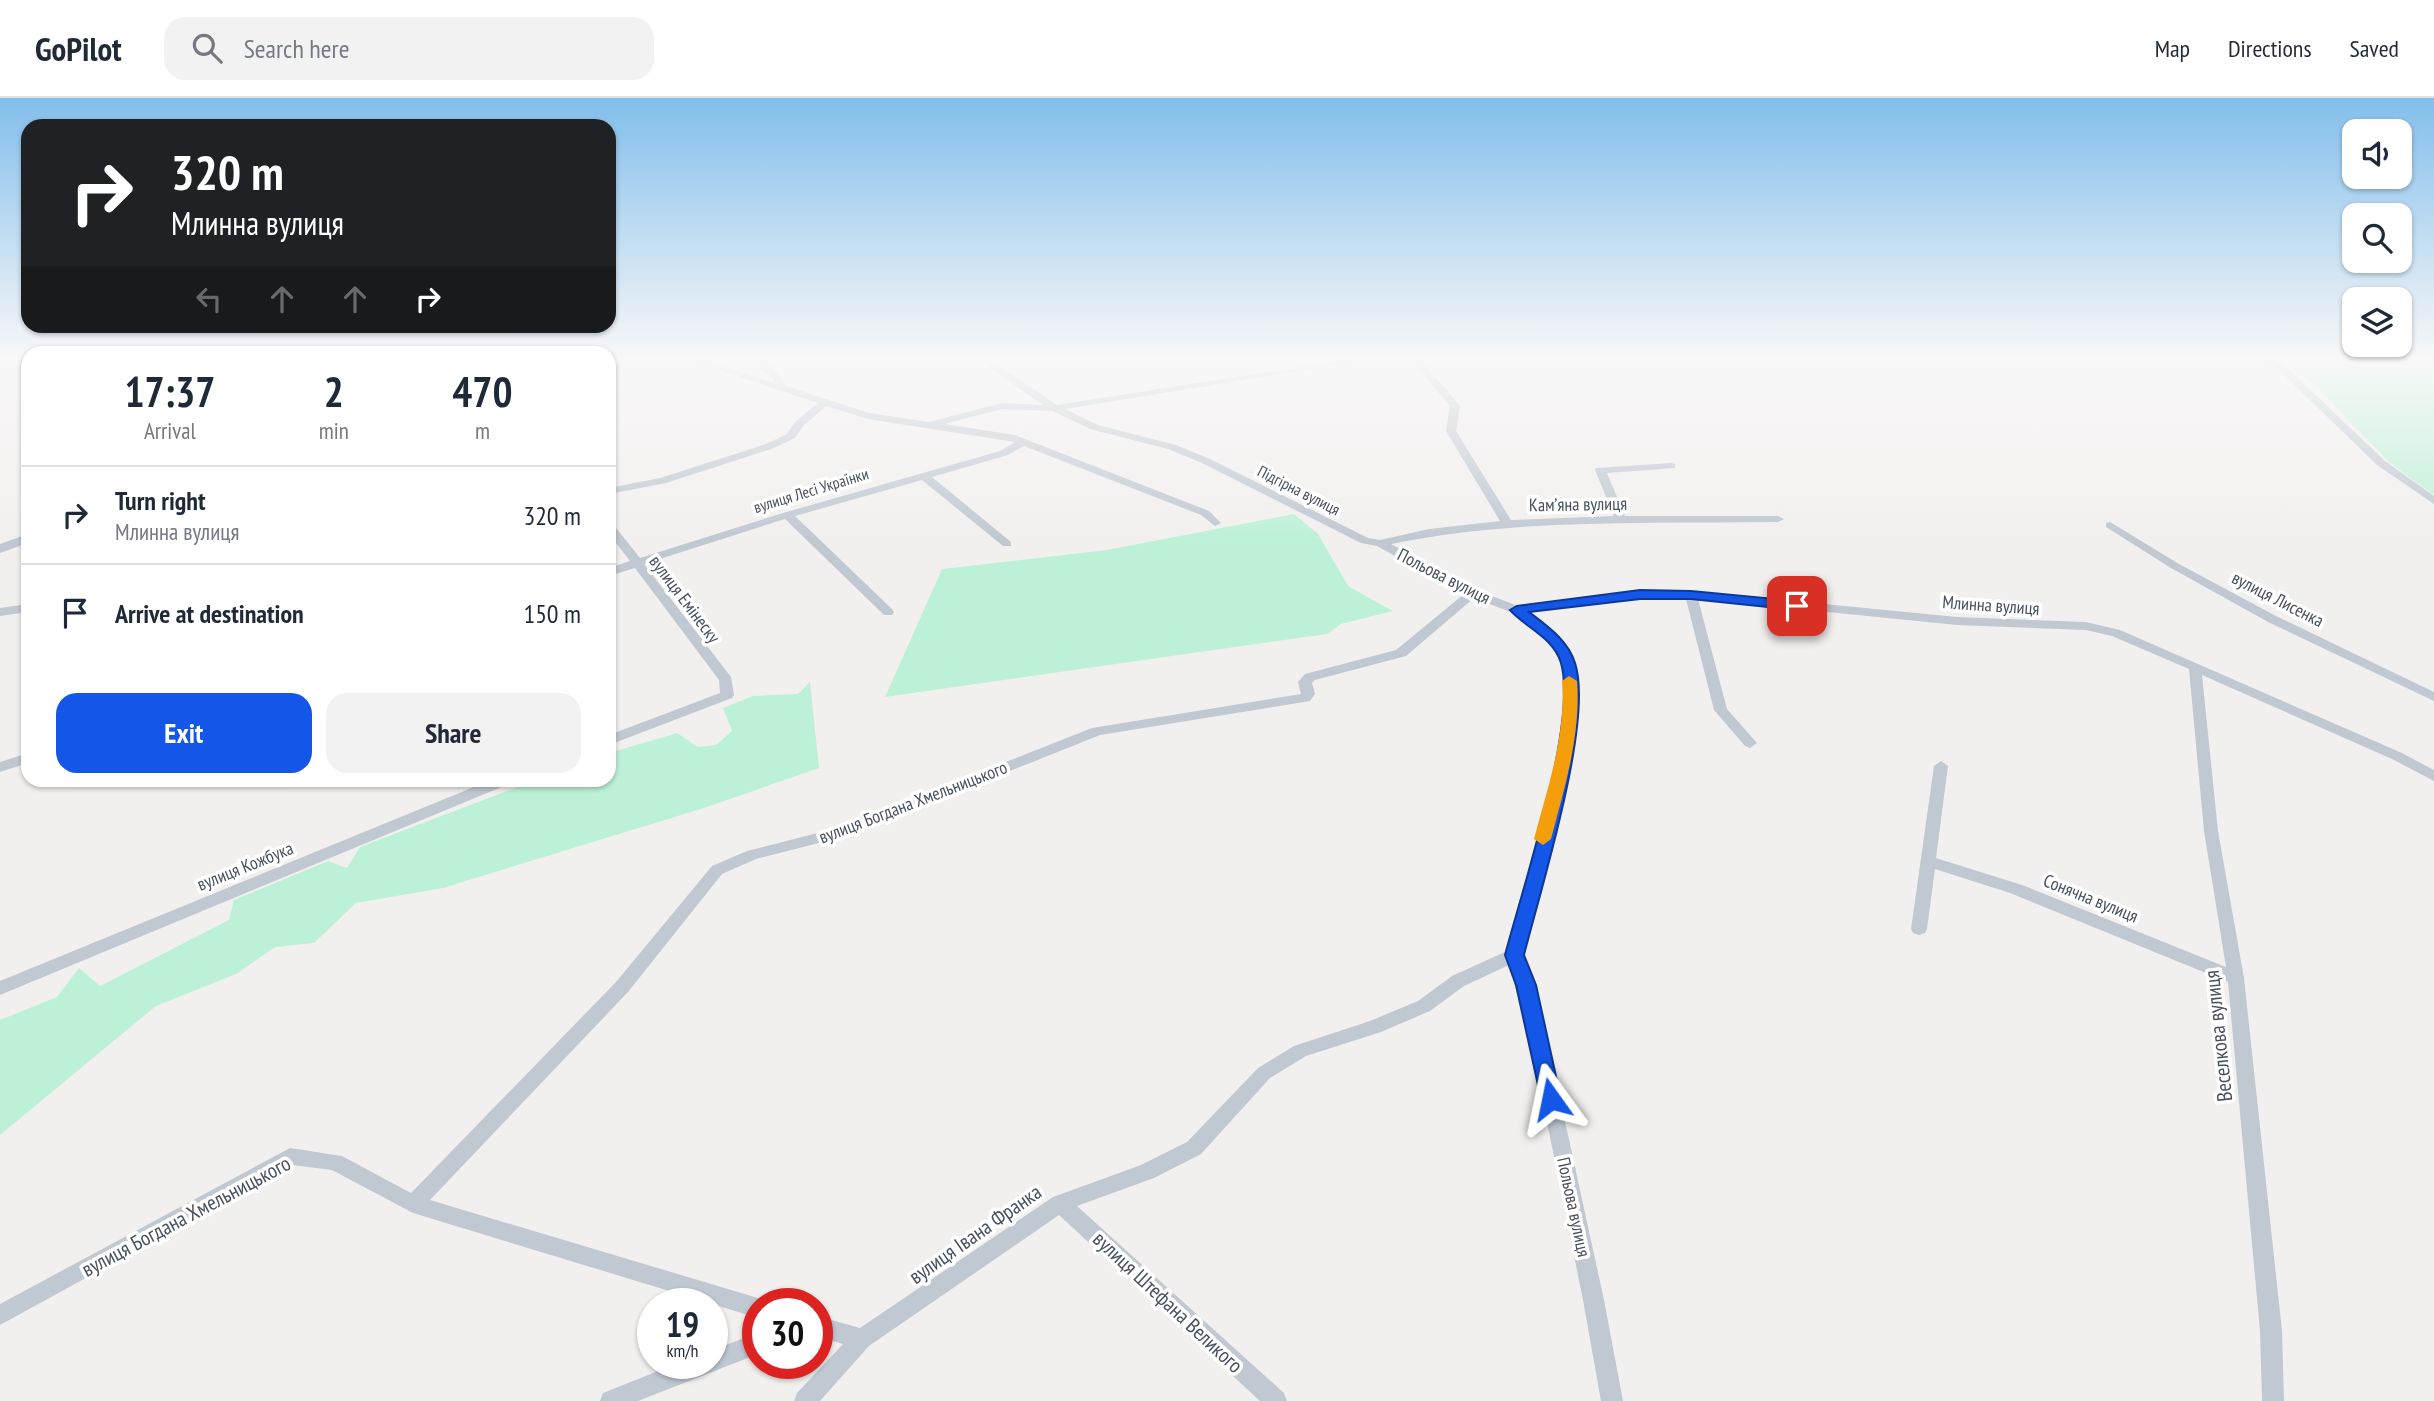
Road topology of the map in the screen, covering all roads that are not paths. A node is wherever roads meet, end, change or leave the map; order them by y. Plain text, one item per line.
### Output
1 (806, 418) edge
2 (880, 418) edge
3 (957, 418) edge
4 (1075, 418) edge
5 (1453, 418) edge
6 (2334, 418) edge
7 (930, 425) junction
8 (1023, 442) junction
9 (1671, 466) dead end
10 (923, 475) junction
11 (616, 490) edge
12 (2434, 501) edge
13 (787, 515) junction
14 (1621, 519) junction
15 (1778, 519) dead end
16 (1215, 523) dead end
17 (1507, 523) junction
18 (2110, 525) dead end
19 (616, 536) edge
20 (21, 541) edge
21 (1380, 543) junction
22 (1007, 544) dead end
23 (0, 549) edge
24 (636, 563) junction
25 (616, 570) edge
26 (1472, 593) junction
27 (1691, 595) junction
28 (21, 609) edge
29 (1517, 610) junction
30 (0, 612) edge
31 (888, 612) dead end
32 (2195, 667) junction
33 (2434, 697) edge
34 (616, 737) edge
35 (1750, 743) dead end
36 (21, 760) edge
37 (0, 766) edge
38 (1941, 766) dead end
39 (2430, 770) edge
40 (489, 787) edge
41 (1929, 861) junction
42 (1919, 929) dead end
43 (1514, 955) junction
44 (2236, 978) junction
45 (0, 988) edge
46 (1060, 1203) junction
47 (413, 1204) junction
48 (742, 1303) edge
49 (0, 1315) edge
50 (833, 1331) edge
51 (862, 1339) junction
52 (666, 1379) edge
53 (611, 1401) edge
54 (805, 1401) edge
55 (1276, 1401) edge
56 (1612, 1401) edge
57 (2273, 1401) edge

1 - 11 street
2 - 7 street
3 - 7 street
4 - 21 street, Підгірна вулиця
5 - 17 street
6 - 12 street
7 - 8 street
8 - 10 street, вулиця Лесі Українки
8 - 16 street
9 - 14 street
10 - 13 street, вулиця Лесі Українки
10 - 22 street
13 - 24 street, вулиця Лесі Українки
13 - 31 street
14 - 15 street, Камʼяна вулиця
14 - 17 street, Камʼяна вулиця
17 - 21 street, Камʼяна вулиця
18 - 33 street, вулиця Лисенка
19 - 24 street, вулиця Емінеску
20 - 23 street
21 - 26 street, Польова вулиця
24 - 25 street, вулиця Лесі Українки
24 - 34 street, вулиця Емінеску
26 - 29 street, Польова вулиця
26 - 47 street, вулиця Богдана Хмельницького
27 - 29 street, Млинна вулиця
27 - 32 street, Млинна вулиця
27 - 35 street
28 - 30 street
29 - 43 street, Польова вулиця
32 - 39 street, Млинна вулиця
32 - 44 street, Веселкова вулиця
36 - 37 street
38 - 41 street
40 - 45 street, вулиця Кожбука
41 - 42 street
41 - 44 street, Сонячна вулиця
43 - 46 street, вулиця Івана Франка
43 - 56 street, Польова вулиця
44 - 57 street, Веселкова вулиця
46 - 51 street, вулиця Івана Франка
46 - 55 street, вулиця Штефана Великого
47 - 48 street, вулиця Богдана Хмельницького
47 - 49 street, вулиця Богдана Хмельницького
50 - 51 street
51 - 54 street, вулиця Івана Франка
52 - 53 street

